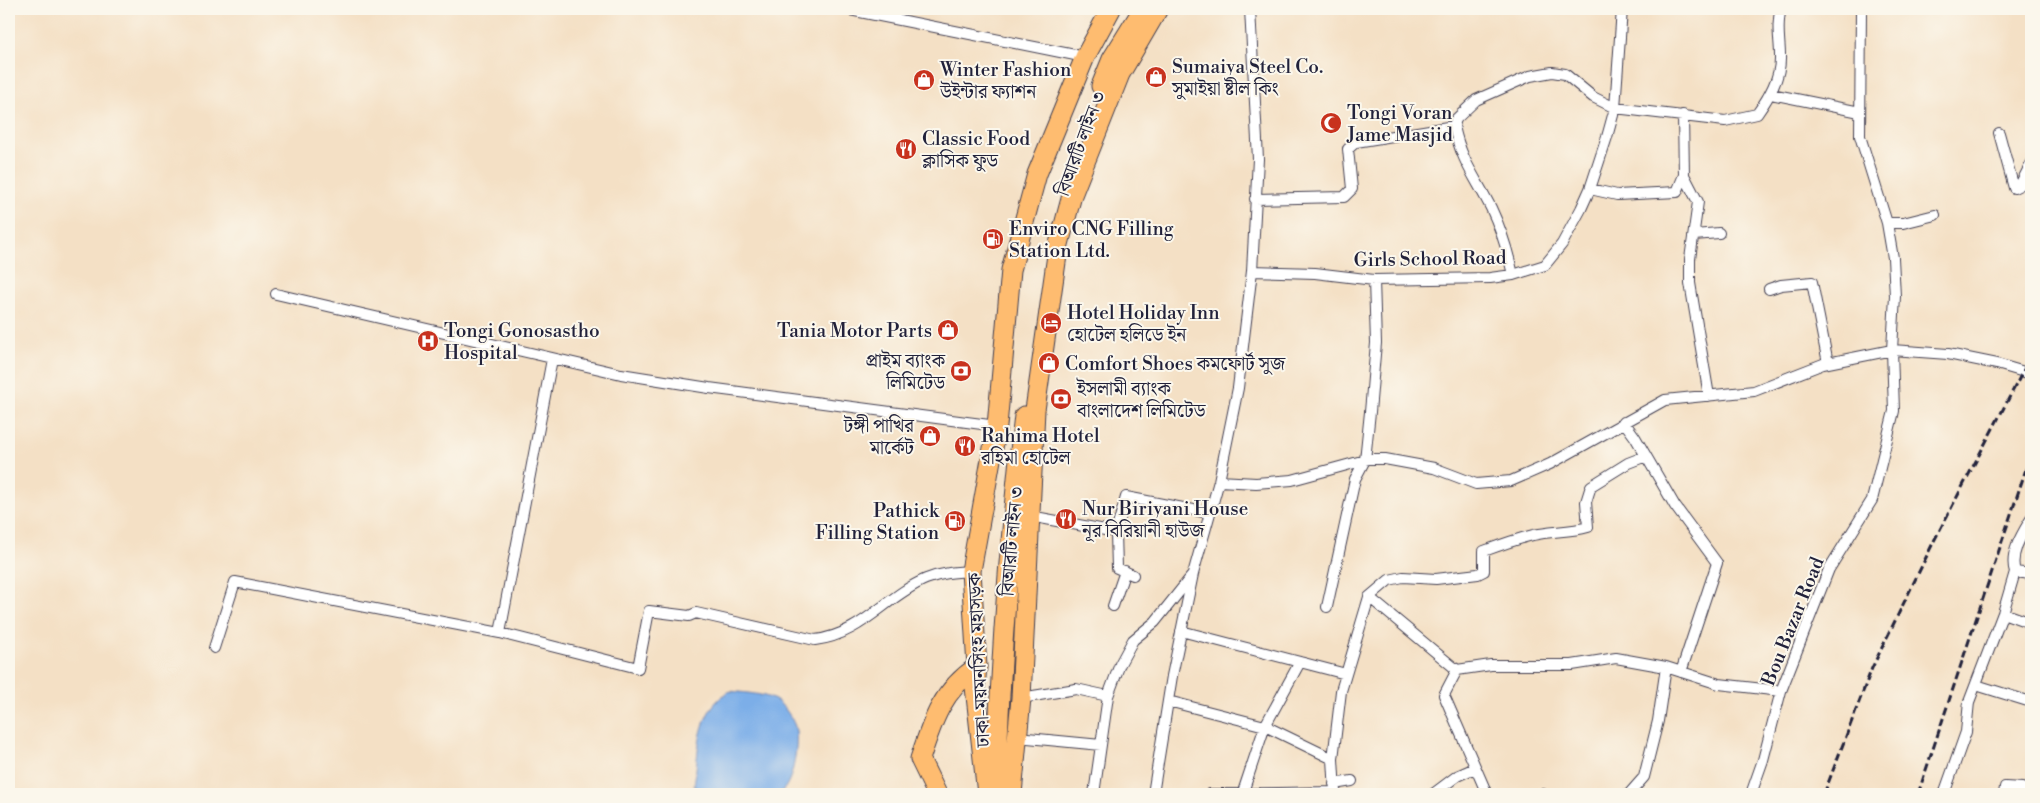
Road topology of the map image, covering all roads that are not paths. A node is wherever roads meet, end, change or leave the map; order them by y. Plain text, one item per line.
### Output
1 (845, 9) edge
2 (1111, 9) edge
3 (1143, 9) edge
4 (1158, 9) edge
5 (1250, 9) edge
6 (1622, 9) edge
7 (1781, 9) edge
8 (1861, 9) edge
9 (1085, 57) junction
10 (1771, 94) junction
11 (1615, 108) junction
12 (1860, 112) junction
13 (1683, 114) junction
14 (1454, 126) junction
15 (1999, 133) dead end
16 (2031, 164) edge
17 (1684, 175) junction
18 (1590, 189) junction
19 (1255, 199) junction
20 (1935, 215) dead end
21 (1887, 224) junction
22 (1719, 233) dead end
23 (1694, 235) junction
24 (1252, 272) junction
25 (1513, 275) junction
26 (1374, 280) junction
27 (1769, 289) dead end
28 (276, 294) dead end
29 (1892, 350) junction
30 (552, 359) junction
31 (1828, 363) junction
32 (2031, 374) edge
33 (1709, 396) junction
34 (1624, 422) junction
35 (998, 426) junction
36 (1646, 456) junction
37 (1365, 460) junction
38 (1219, 481) junction
39 (1209, 513) junction
40 (1030, 516) junction
41 (2031, 519) edge
42 (1116, 532) junction
43 (971, 571) junction
44 (2015, 572) junction
45 (1193, 574) junction
46 (2031, 574) edge
47 (1369, 597) junction
48 (1112, 606) dead end
49 (1326, 606) dead end
50 (2003, 613) junction
51 (2031, 623) edge
52 (1181, 631) junction
53 (500, 633) junction
54 (214, 648) dead end
55 (1300, 662) junction
56 (1666, 667) junction
57 (977, 668) junction
58 (1457, 670) junction
59 (1682, 672) junction
60 (1346, 674) junction
61 (1976, 685) junction
62 (1781, 691) junction
63 (1108, 696) junction
64 (1021, 698) junction
65 (1168, 701) junction
66 (2031, 702) edge
67 (1265, 726) junction
68 (1017, 737) junction
69 (1101, 745) junction
70 (1333, 760) junction
71 (1475, 768) junction
72 (1352, 781) dead end
73 (1335, 790) edge
74 (2025, 790) edge
75 (1243, 792) junction
76 (937, 794) edge
77 (987, 794) edge
78 (996, 794) edge
79 (1013, 794) edge
80 (1094, 794) edge
81 (1153, 794) edge
82 (1210, 794) edge
83 (1433, 794) edge
84 (1487, 794) edge
85 (1630, 794) edge
86 (1751, 794) edge
87 (1944, 794) edge
88 (2004, 794) edge

1 - 9 street
2 - 9 highway, ঢাকা-ময়মনসিংহ মহাসড়ক
3 - 78 highway, বিআরটি লাইন ৩
4 - 40 highway, ঢাকা-ময়মনসিংহ মহাসড়ক
5 - 19 street
6 - 11 street, Girls School Road
7 - 10 street
8 - 12 street, Bou Bazar Road
9 - 35 highway, ঢাকা-ময়মনসিংহ মহাসড়ক
10 - 12 street
10 - 13 street
11 - 13 street
11 - 14 street
11 - 18 street, Girls School Road
12 - 21 street, Bou Bazar Road
13 - 17 street
14 - 19 street
14 - 25 street
15 - 16 street
17 - 18 street
17 - 23 street
18 - 25 street, Girls School Road
19 - 24 street
20 - 21 street
21 - 29 street, Bou Bazar Road
22 - 23 street
23 - 33 street
24 - 26 street, Girls School Road
24 - 38 street
25 - 26 street, Girls School Road
26 - 37 street
27 - 31 street
28 - 30 street
29 - 31 street
29 - 32 street
29 - 62 street, Bou Bazar Road
30 - 35 street
30 - 53 street
31 - 33 street
33 - 34 street
34 - 36 street
34 - 37 street
35 - 43 highway, ঢাকা-ময়মনসিংহ মহাসড়ক
36 - 47 street
36 - 59 street
37 - 38 street
37 - 49 street
38 - 39 street
39 - 42 street
39 - 45 street
40 - 42 street
40 - 64 highway, ঢাকা-ময়মনসিংহ মহাসড়ক
41 - 44 street
42 - 48 street
43 - 53 street
43 - 57 highway, ঢাকা-ময়মনসিংহ মহাসড়ক
44 - 46 street
44 - 50 street
45 - 52 street
45 - 63 street
47 - 58 street
47 - 60 street
50 - 51 street
50 - 61 street
52 - 55 street
52 - 65 street
53 - 54 street
55 - 60 street
55 - 67 street
56 - 58 street
56 - 59 street
56 - 85 street
57 - 76 highway
57 - 77 highway, ঢাকা-ময়মনসিংহ মহাসড়ক
58 - 71 street
59 - 62 street
60 - 70 street
61 - 66 street
61 - 87 street
62 - 86 street, Bou Bazar Road
63 - 64 street
63 - 69 street
64 - 68 highway, ঢাকা-ময়মনসিংহ মহাসড়ক
65 - 67 street
65 - 81 street
67 - 70 street
67 - 75 street
68 - 69 street
68 - 79 highway, ঢাকা-ময়মনসিংহ মহাসড়ক
69 - 80 street
70 - 73 street
71 - 83 street
71 - 84 street
72 - 73 street
73 - 75 street
74 - 88 street
75 - 82 street

